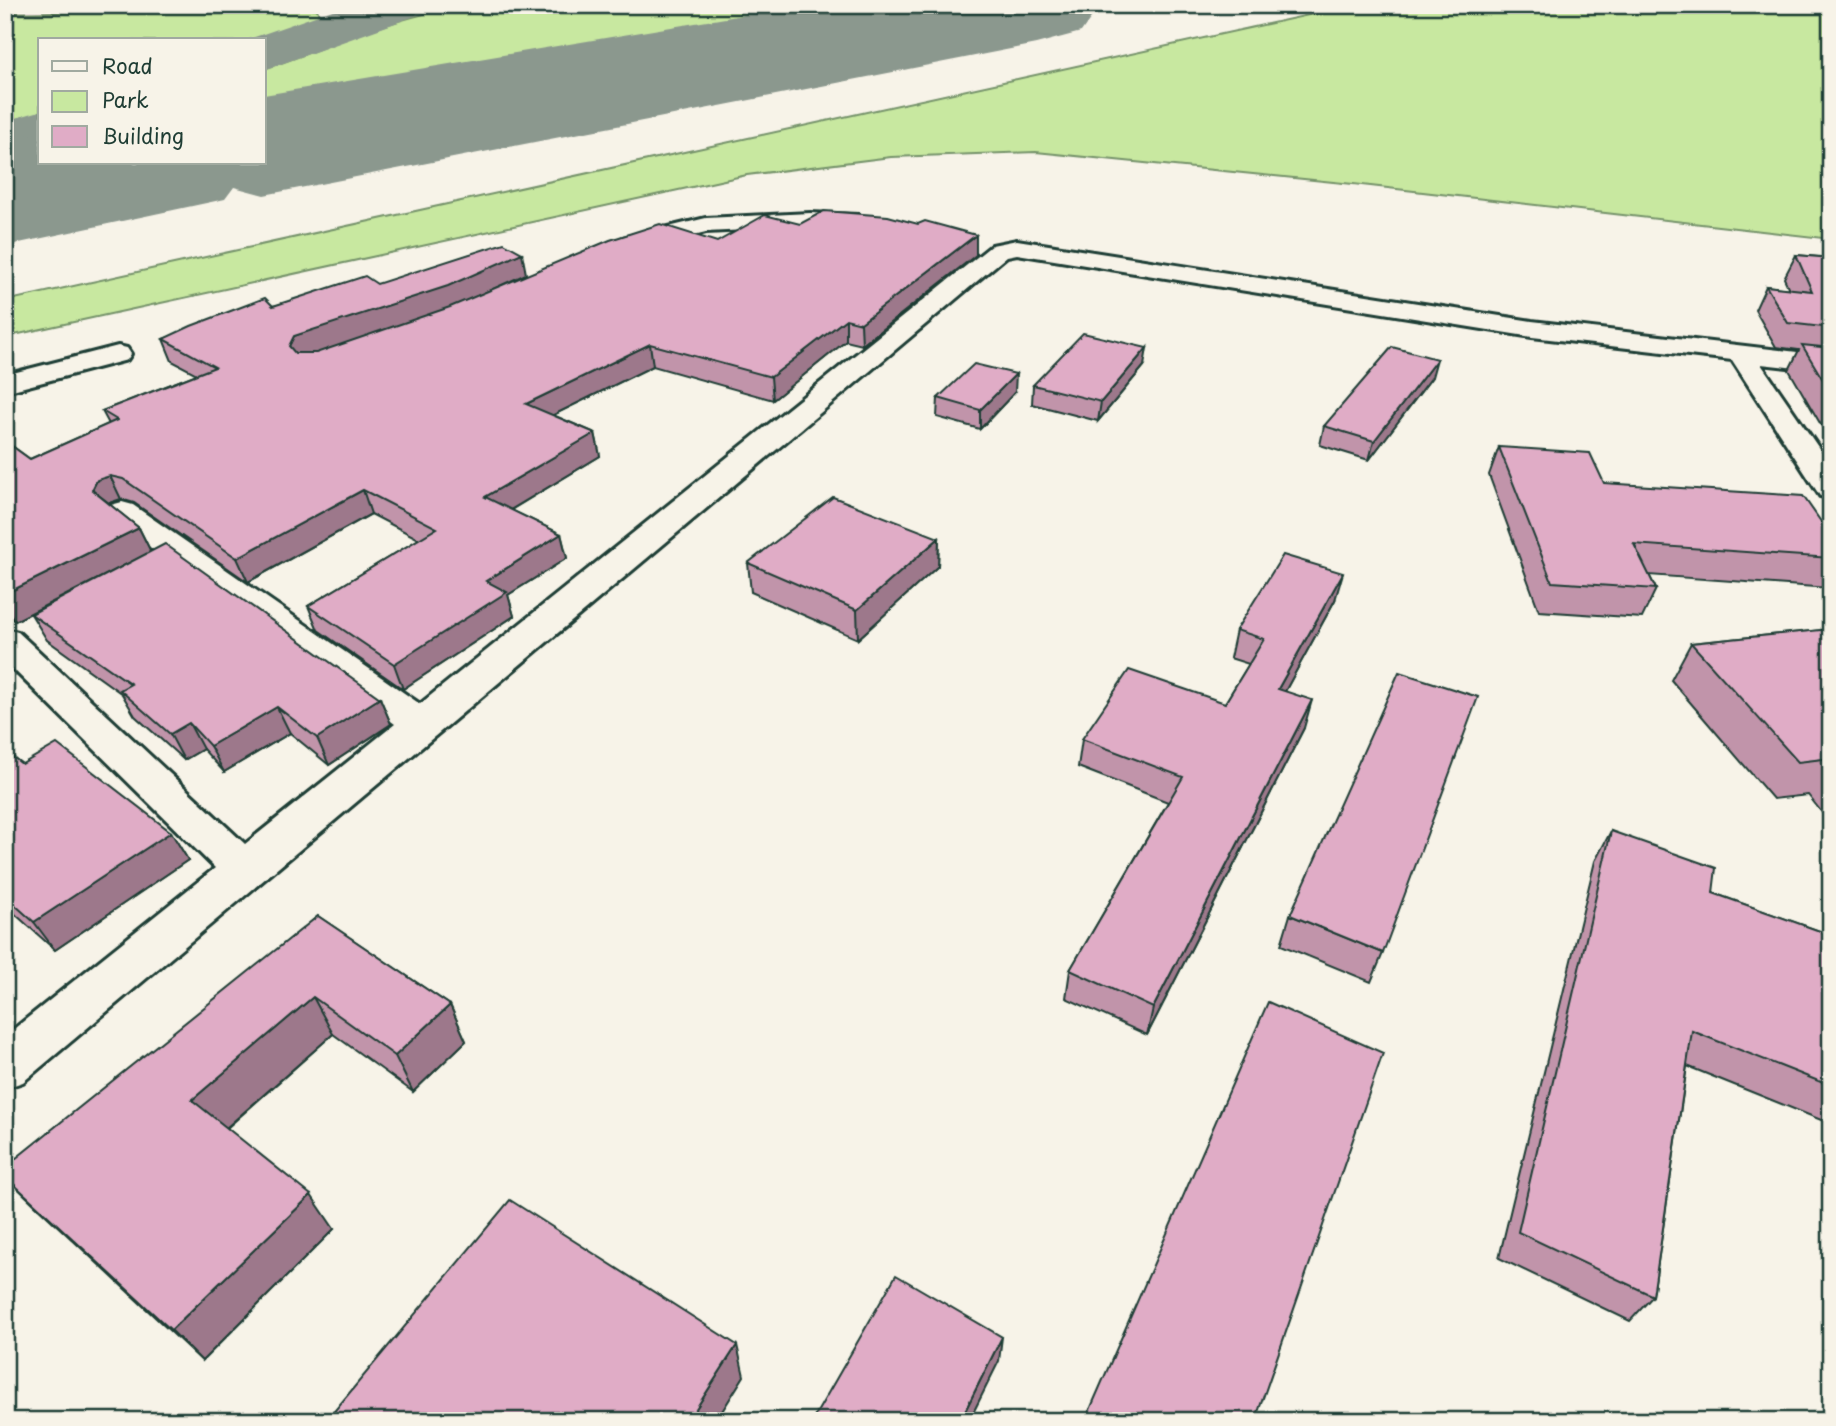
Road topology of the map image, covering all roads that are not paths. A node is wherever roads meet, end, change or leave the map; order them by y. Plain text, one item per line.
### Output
1 (878, 223) edge
2 (979, 241) dead end
3 (1017, 247) junction
4 (610, 248) edge
5 (118, 354) dead end
6 (1741, 354) junction
7 (1831, 365) edge
8 (5, 384) edge
9 (1831, 489) edge
10 (122, 513) edge
11 (179, 553) junction
12 (143, 572) edge
13 (15, 638) edge
14 (422, 725) junction
15 (244, 870) junction
16 (5, 1066) edge

1 - 4 street
2 - 3 street
3 - 6 street
3 - 14 street
5 - 8 street
6 - 7 street
6 - 9 street
10 - 11 street
11 - 12 street
11 - 14 street
13 - 15 street
14 - 15 street
15 - 16 street

